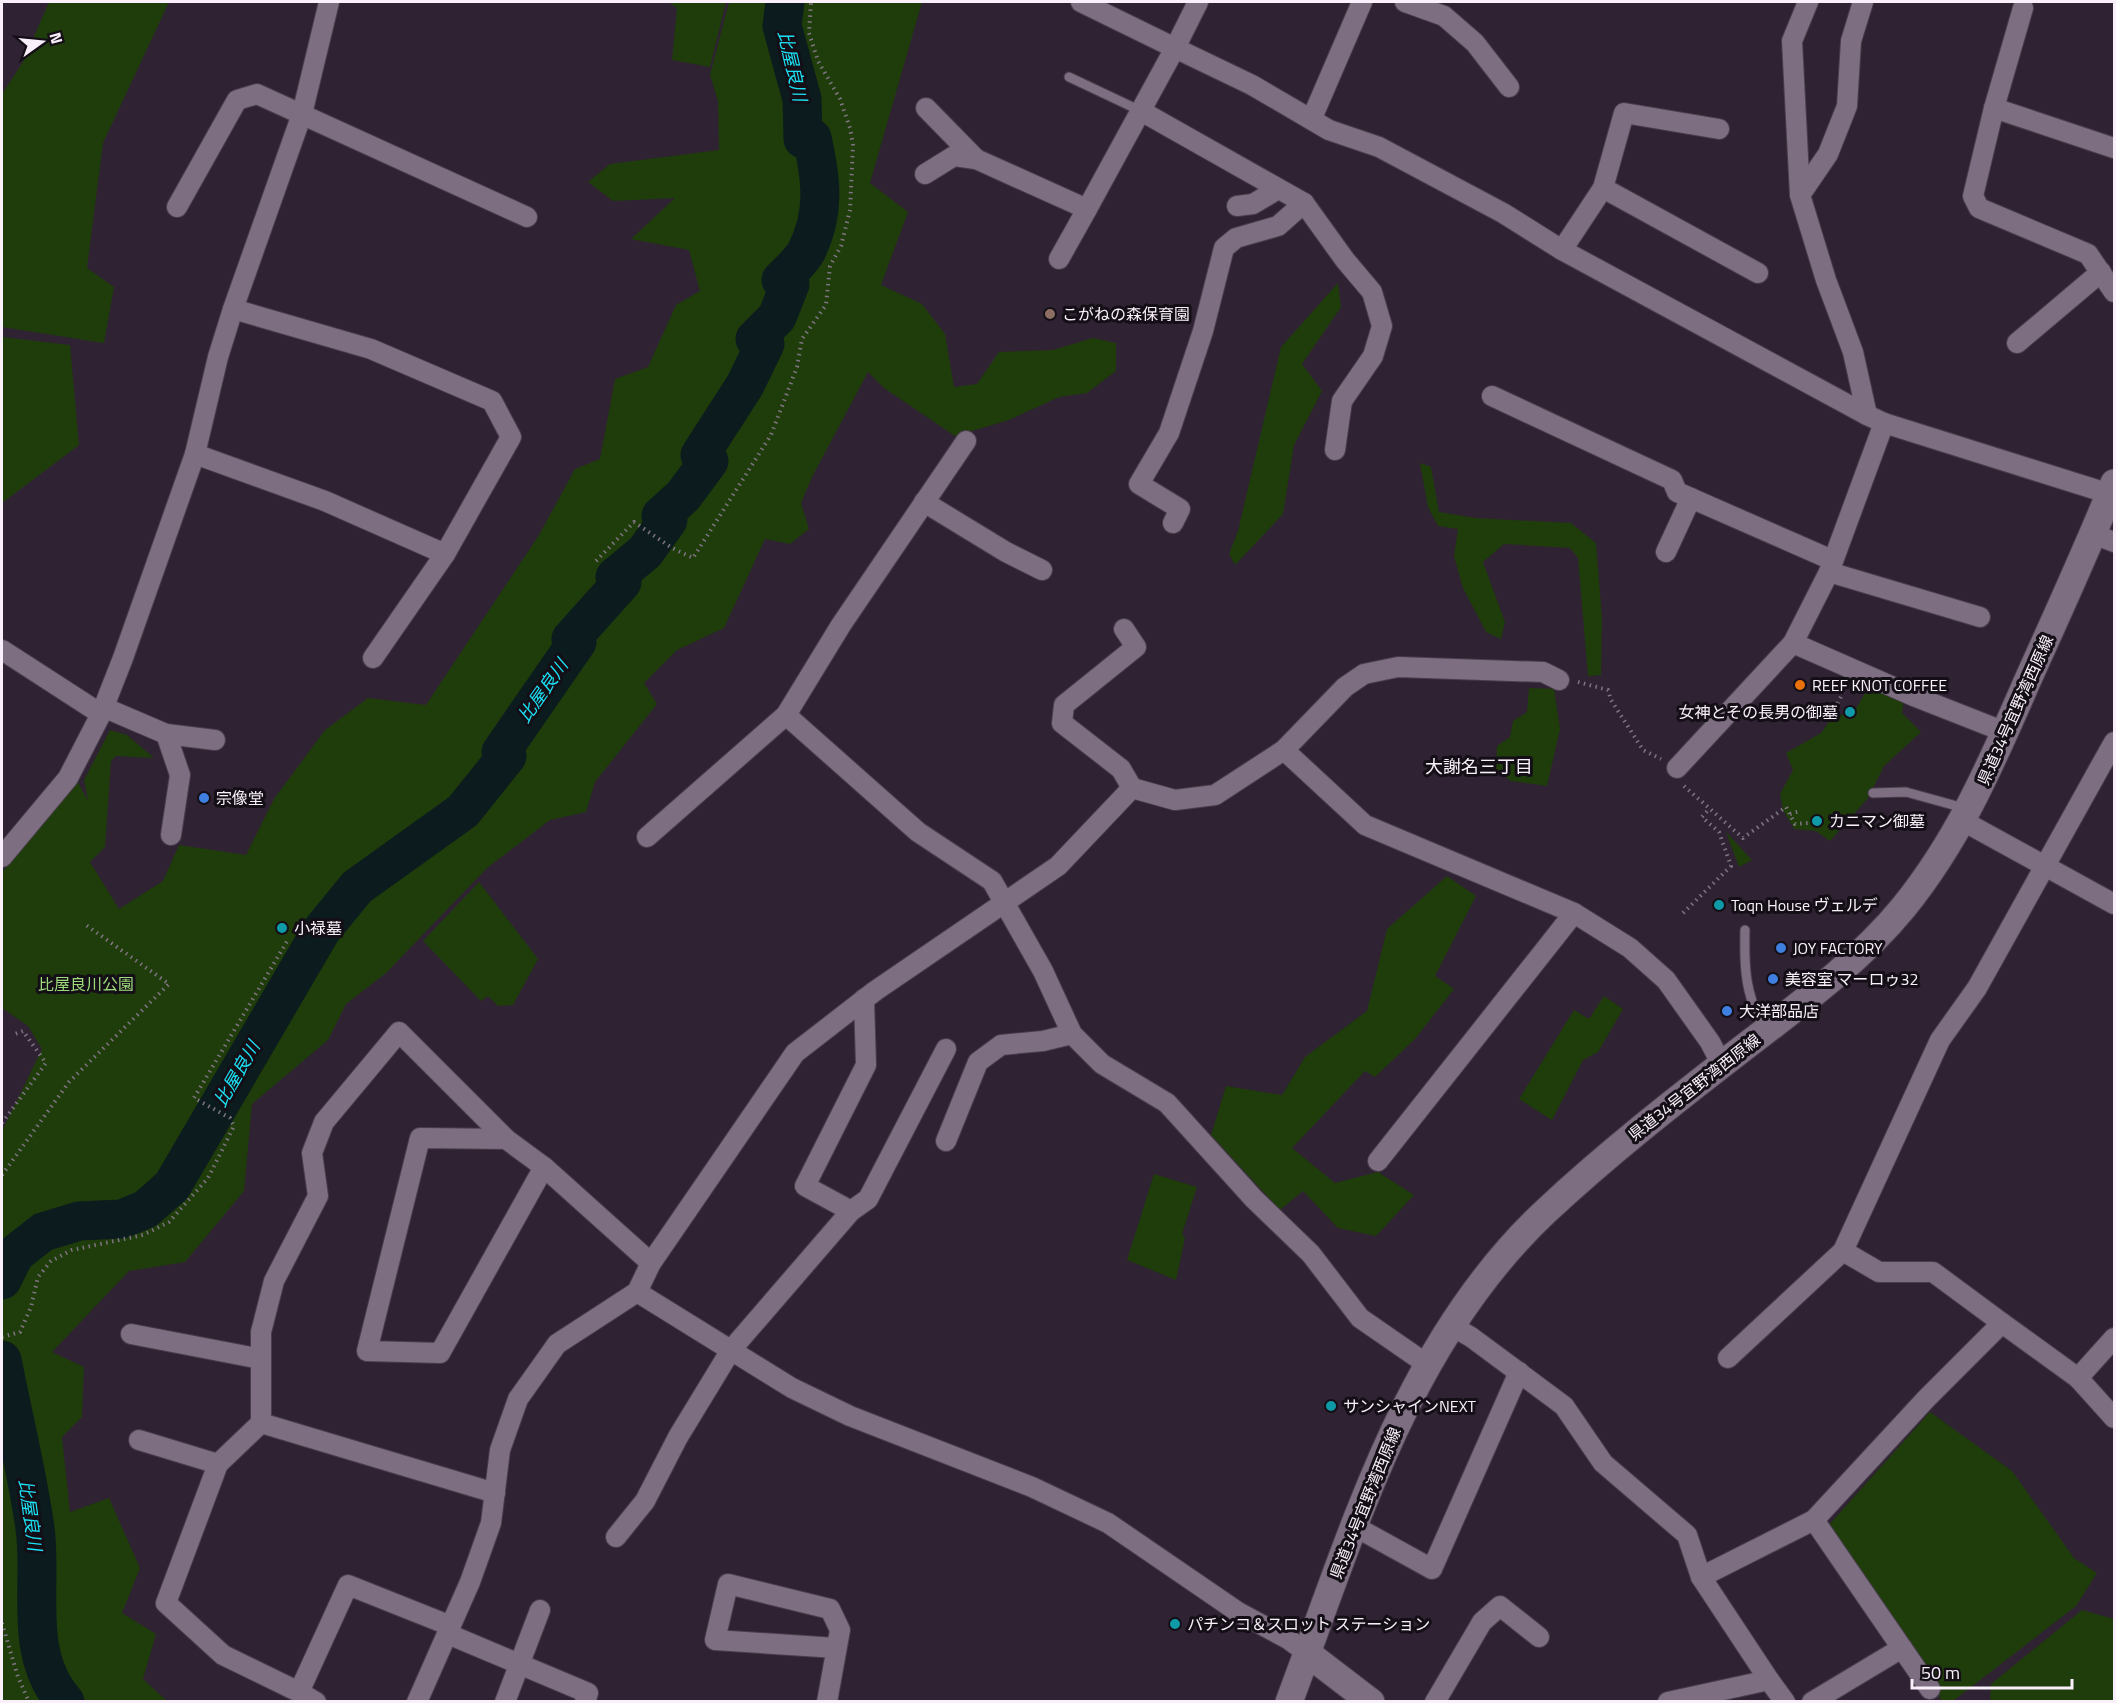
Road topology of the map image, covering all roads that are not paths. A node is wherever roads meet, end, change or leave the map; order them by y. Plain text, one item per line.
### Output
1 (329, 2) edge
2 (1081, 2) edge
3 (1198, 2) edge
4 (1362, 2) edge
5 (1405, 2) edge
6 (1808, 2) edge
7 (1863, 2) edge
8 (2023, 8) dead end
9 (1175, 48) junction
10 (1069, 77) dead end
11 (1509, 87) dead end
12 (926, 108) dead end
13 (1994, 108) junction
14 (1141, 111) junction
15 (302, 114) junction
16 (1312, 118) junction
17 (1719, 129) dead end
18 (2115, 148) edge
19 (976, 159) junction
20 (925, 174) dead end
21 (1603, 188) junction
22 (1278, 189) junction
23 (1800, 195) junction
24 (1304, 203) junction
25 (1237, 206) dead end
26 (177, 207) dead end
27 (1087, 208) junction
28 (527, 217) dead end
29 (1562, 250) junction
30 (1059, 259) dead end
31 (2101, 272) junction
32 (1758, 273) dead end
33 (2115, 292) edge
34 (233, 309) junction
35 (2017, 343) dead end
36 (1492, 396) dead end
37 (1876, 419) junction
38 (966, 441) dead end
39 (1335, 450) dead end
40 (195, 454) junction
41 (2112, 488) edge
42 (1691, 498) junction
43 (924, 502) junction
44 (1173, 523) dead end
45 (2104, 538) edge
46 (1666, 552) dead end
47 (446, 554) junction
48 (1831, 566) junction
49 (1042, 570) dead end
50 (1980, 617) dead end
51 (1124, 629) dead end
52 (1793, 642) junction
53 (2, 650) edge
54 (373, 658) dead end
55 (1559, 680) road end
56 (102, 710) junction
57 (786, 715) junction
58 (2005, 732) junction
59 (166, 734) junction
60 (215, 740) dead end
61 (2115, 742) edge
62 (1284, 750) junction
63 (1677, 768) road end
64 (1132, 788) junction
65 (1873, 793) dead end
66 (1966, 815) junction
67 (171, 835) dead end
68 (647, 837) dead end
69 (2, 857) edge
70 (2048, 865) junction
71 (1005, 901) junction
72 (2115, 904) edge
73 (1574, 913) junction
74 (1744, 930) dead end
75 (864, 999) junction
76 (1766, 1030) junction
77 (1072, 1034) junction
78 (946, 1049) dead end
79 (1722, 1065) junction
80 (506, 1139) junction
81 (946, 1141) dead end
82 (1378, 1161) dead end
83 (544, 1167) junction
84 (850, 1212) junction
85 (1843, 1251) junction
86 (651, 1263) junction
87 (637, 1292) junction
88 (2002, 1323) junction
89 (1452, 1326) junction
90 (131, 1334) dead end
91 (2115, 1338) edge
92 (731, 1350) junction
93 (1728, 1358) dead end
94 (261, 1359) junction
95 (1428, 1365) junction
96 (1519, 1372) junction
97 (2078, 1378) junction
98 (2115, 1418) edge
99 (261, 1423) junction
100 (139, 1440) dead end
101 (218, 1464) junction
102 (495, 1493) junction
103 (1814, 1520) junction
104 (1354, 1526) junction
105 (616, 1537) dead end
106 (1701, 1577) junction
107 (540, 1610) dead end
108 (449, 1630) junction
109 (1539, 1637) dead end
110 (836, 1648) junction
111 (1902, 1648) junction
112 (1307, 1653) junction
113 (519, 1666) junction
114 (1769, 1680) junction
115 (1930, 1689) dead end
116 (308, 1697) edge
117 (417, 1701) edge
118 (505, 1701) edge
119 (585, 1701) edge
120 (827, 1701) edge
121 (1289, 1701) edge
122 (1371, 1701) edge
123 (1435, 1701) edge
124 (1668, 1701) edge
125 (1785, 1701) edge
126 (1812, 1701) edge

1 - 15 street
2 - 9 street
3 - 9 street
4 - 16 street
5 - 11 street
6 - 23 street
7 - 23 street
8 - 13 street
9 - 14 street
9 - 16 street
10 - 14 lane
12 - 19 street
13 - 18 street
13 - 31 street
14 - 22 street
14 - 27 street
15 - 26 street
15 - 28 street
15 - 34 street
16 - 29 street
17 - 21 street
19 - 20 street
19 - 27 street
21 - 29 street
21 - 32 street
22 - 24 street
22 - 25 street
23 - 37 street
24 - 39 street
24 - 44 street
27 - 30 street
29 - 37 street
31 - 33 street
31 - 35 street
34 - 40 street
34 - 47 street
36 - 42 street
37 - 41 street
37 - 48 street
38 - 43 street
40 - 47 street
40 - 56 street
41 - 45 main road, 県道34号宜野湾西原線
42 - 46 street
42 - 48 street
43 - 49 street
43 - 57 street
45 - 58 main road, 県道34号宜野湾西原線
47 - 54 street
48 - 50 street
48 - 52 street
51 - 64 street
52 - 58 street
52 - 63 street
53 - 56 street
55 - 62 street
56 - 59 street
56 - 69 street
57 - 68 street
57 - 71 street
58 - 66 main road, 県道34号宜野湾西原線
59 - 60 street
59 - 67 street
61 - 70 street
62 - 64 street
62 - 73 street
64 - 71 street
65 - 66 lane
66 - 70 street
66 - 76 main road, 県道34号宜野湾西原線
70 - 72 street
70 - 85 street
71 - 75 street
71 - 77 street
73 - 79 street
73 - 82 street
74 - 76 lane
75 - 84 street
75 - 86 street
76 - 79 main road, 県道34号宜野湾西原線
77 - 81 street
77 - 95 street
78 - 84 street
79 - 89 main road, 県道34号宜野湾西原線
80 - 83 street
80 - 83 street
80 - 94 street
83 - 86 street
84 - 92 street
85 - 88 street
85 - 93 street
86 - 87 street
87 - 92 street
87 - 102 street
88 - 97 street
88 - 103 street
89 - 95 main road, 県道34号宜野湾西原線
89 - 96 street
90 - 94 street
91 - 97 street
92 - 105 street
92 - 112 street
94 - 99 street
95 - 104 main road, 県道34号宜野湾西原線
96 - 104 street
96 - 106 street
97 - 98 street
99 - 101 street
99 - 102 street
100 - 101 street
101 - 116 street
102 - 108 street
103 - 106 street
103 - 111 street
104 - 112 main road, 県道34号宜野湾西原線
106 - 114 street
107 - 113 street
108 - 113 street
108 - 116 street
108 - 117 street
109 - 123 street
110 - 110 street
110 - 120 street
111 - 115 street
111 - 126 street
112 - 121 main road, 県道34号宜野湾西原線
112 - 122 main road
113 - 118 street
113 - 119 street
114 - 124 street
114 - 125 street

